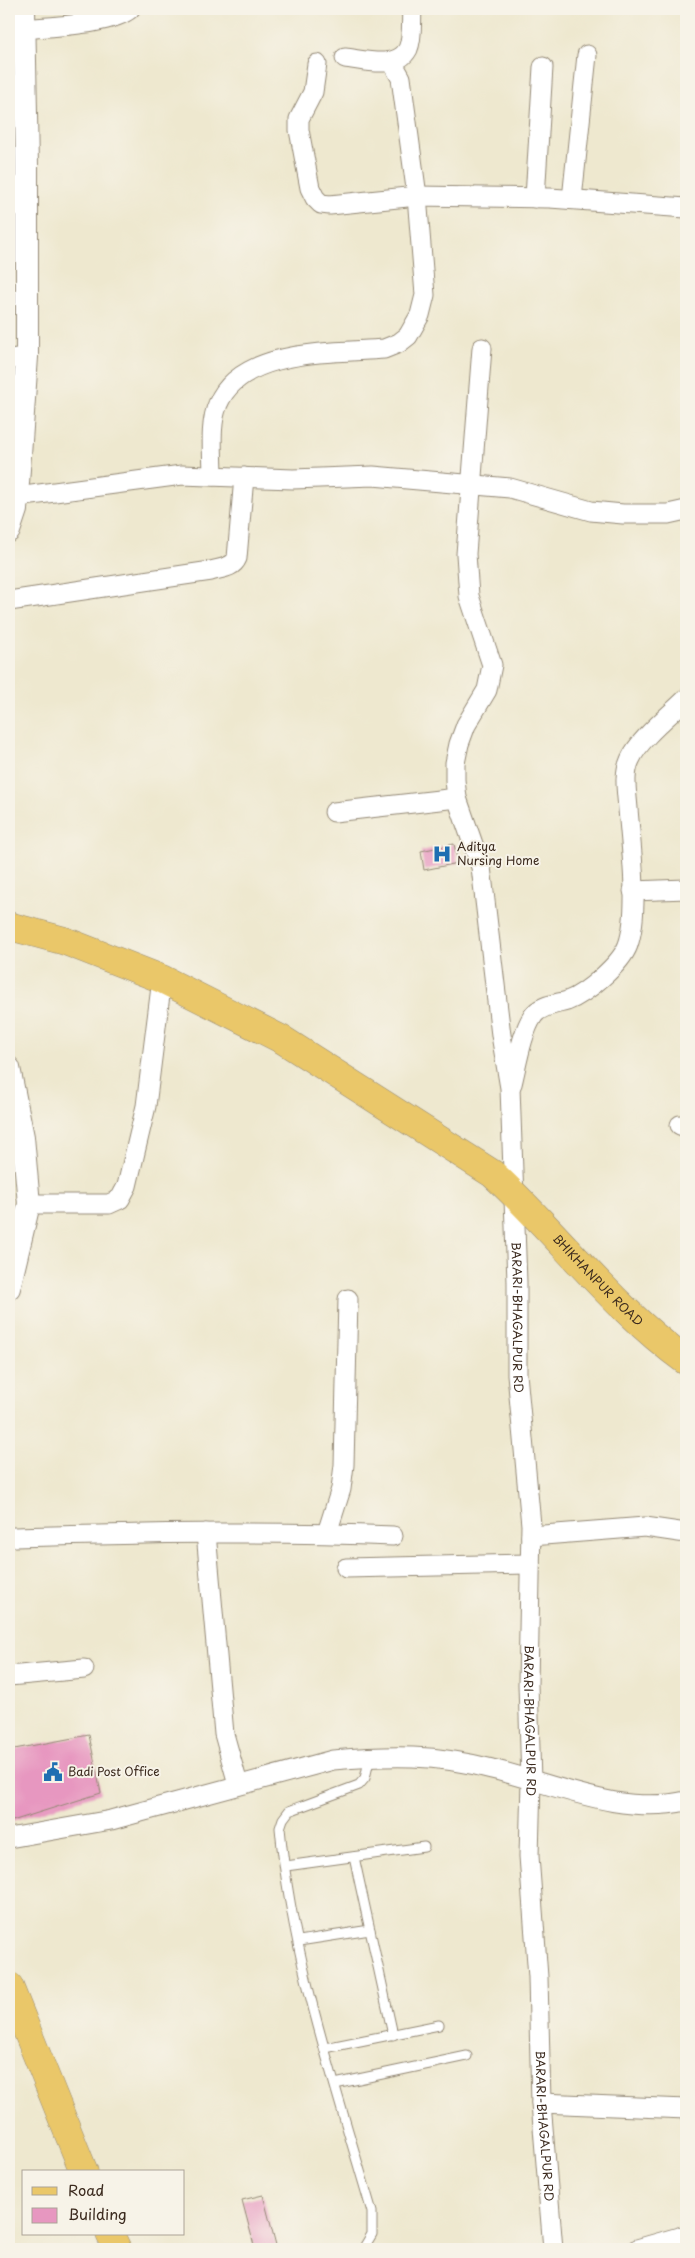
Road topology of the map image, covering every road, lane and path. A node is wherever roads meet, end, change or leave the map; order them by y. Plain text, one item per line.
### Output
1 (130, 9) edge
2 (412, 9) edge
3 (24, 19) edge
4 (588, 55) dead end
5 (345, 58) dead end
6 (392, 62) junction
7 (317, 64) dead end
8 (543, 67) dead end
9 (417, 196) junction
10 (535, 198) junction
11 (572, 199) junction
12 (686, 208) edge
13 (482, 348) dead end
14 (18, 358) edge
15 (213, 476) junction
16 (244, 477) junction
17 (472, 486) junction
18 (684, 512) edge
19 (14, 513) edge
20 (9, 601) edge
21 (686, 699) edge
22 (457, 798) junction
23 (334, 812) dead end
24 (686, 889) edge
25 (633, 891) junction
26 (9, 926) edge
27 (162, 979) junction
28 (9, 1068) edge
29 (510, 1088) junction
30 (515, 1194) junction
31 (29, 1204) junction
32 (9, 1288) edge
33 (348, 1298) dead end
34 (686, 1361) edge
35 (206, 1533) junction
36 (327, 1533) junction
37 (686, 1533) edge
38 (394, 1536) dead end
39 (531, 1536) junction
40 (9, 1537) edge
41 (530, 1564) junction
42 (346, 1568) dead end
43 (84, 1669) dead end
44 (9, 1676) edge
45 (370, 1757) junction
46 (530, 1781) junction
47 (238, 1784) junction
48 (686, 1801) edge
49 (9, 1838) edge
50 (424, 1847) dead end
51 (354, 1857) junction
52 (286, 1866) junction
53 (370, 1930) junction
54 (299, 1941) junction
55 (9, 1986) edge
56 (439, 2025) dead end
57 (394, 2035) junction
58 (325, 2048) junction
59 (467, 2056) dead end
60 (335, 2084) junction
61 (541, 2103) junction
62 (686, 2109) edge
63 (83, 2170) edge
64 (686, 2235) edge
65 (111, 2236) edge
66 (117, 2249) edge
67 (363, 2249) edge
68 (552, 2249) edge
69 (637, 2249) edge

1 - 3 street
2 - 6 street
3 - 14 street
4 - 11 street
5 - 6 street
6 - 9 street
7 - 9 street
8 - 10 street
9 - 10 street
9 - 15 street
10 - 11 street
11 - 12 street
13 - 17 street
14 - 19 street
15 - 16 street
15 - 19 street
16 - 17 street
16 - 20 street
17 - 18 street
17 - 22 street
21 - 25 street
22 - 23 street
22 - 29 street
24 - 25 street
25 - 29 street
26 - 27 main road, BHIKHANPUR ROAD
27 - 30 main road, BHIKHANPUR ROAD
27 - 31 street
28 - 31 street
29 - 30 street, BARARI-BHAGALPUR RD
30 - 34 main road, BHIKHANPUR ROAD
30 - 39 street, BARARI-BHAGALPUR RD
31 - 32 street
33 - 36 street
35 - 36 street
35 - 40 street
35 - 47 street
36 - 38 street
37 - 39 street
39 - 41 street, BARARI-BHAGALPUR RD
41 - 42 street
41 - 46 street, BARARI-BHAGALPUR RD
43 - 44 street
45 - 46 street
45 - 47 street
45 - 52 lane
46 - 48 street
46 - 61 street, BARARI-BHAGALPUR RD
47 - 49 street
50 - 51 lane
51 - 52 lane
51 - 53 lane
52 - 54 lane
53 - 54 lane
53 - 57 lane
54 - 58 lane
55 - 63 main road
56 - 57 lane
57 - 58 lane
58 - 60 lane
59 - 60 lane
60 - 67 lane
61 - 62 street
61 - 68 street, BARARI-BHAGALPUR RD
64 - 69 street
65 - 66 main road

